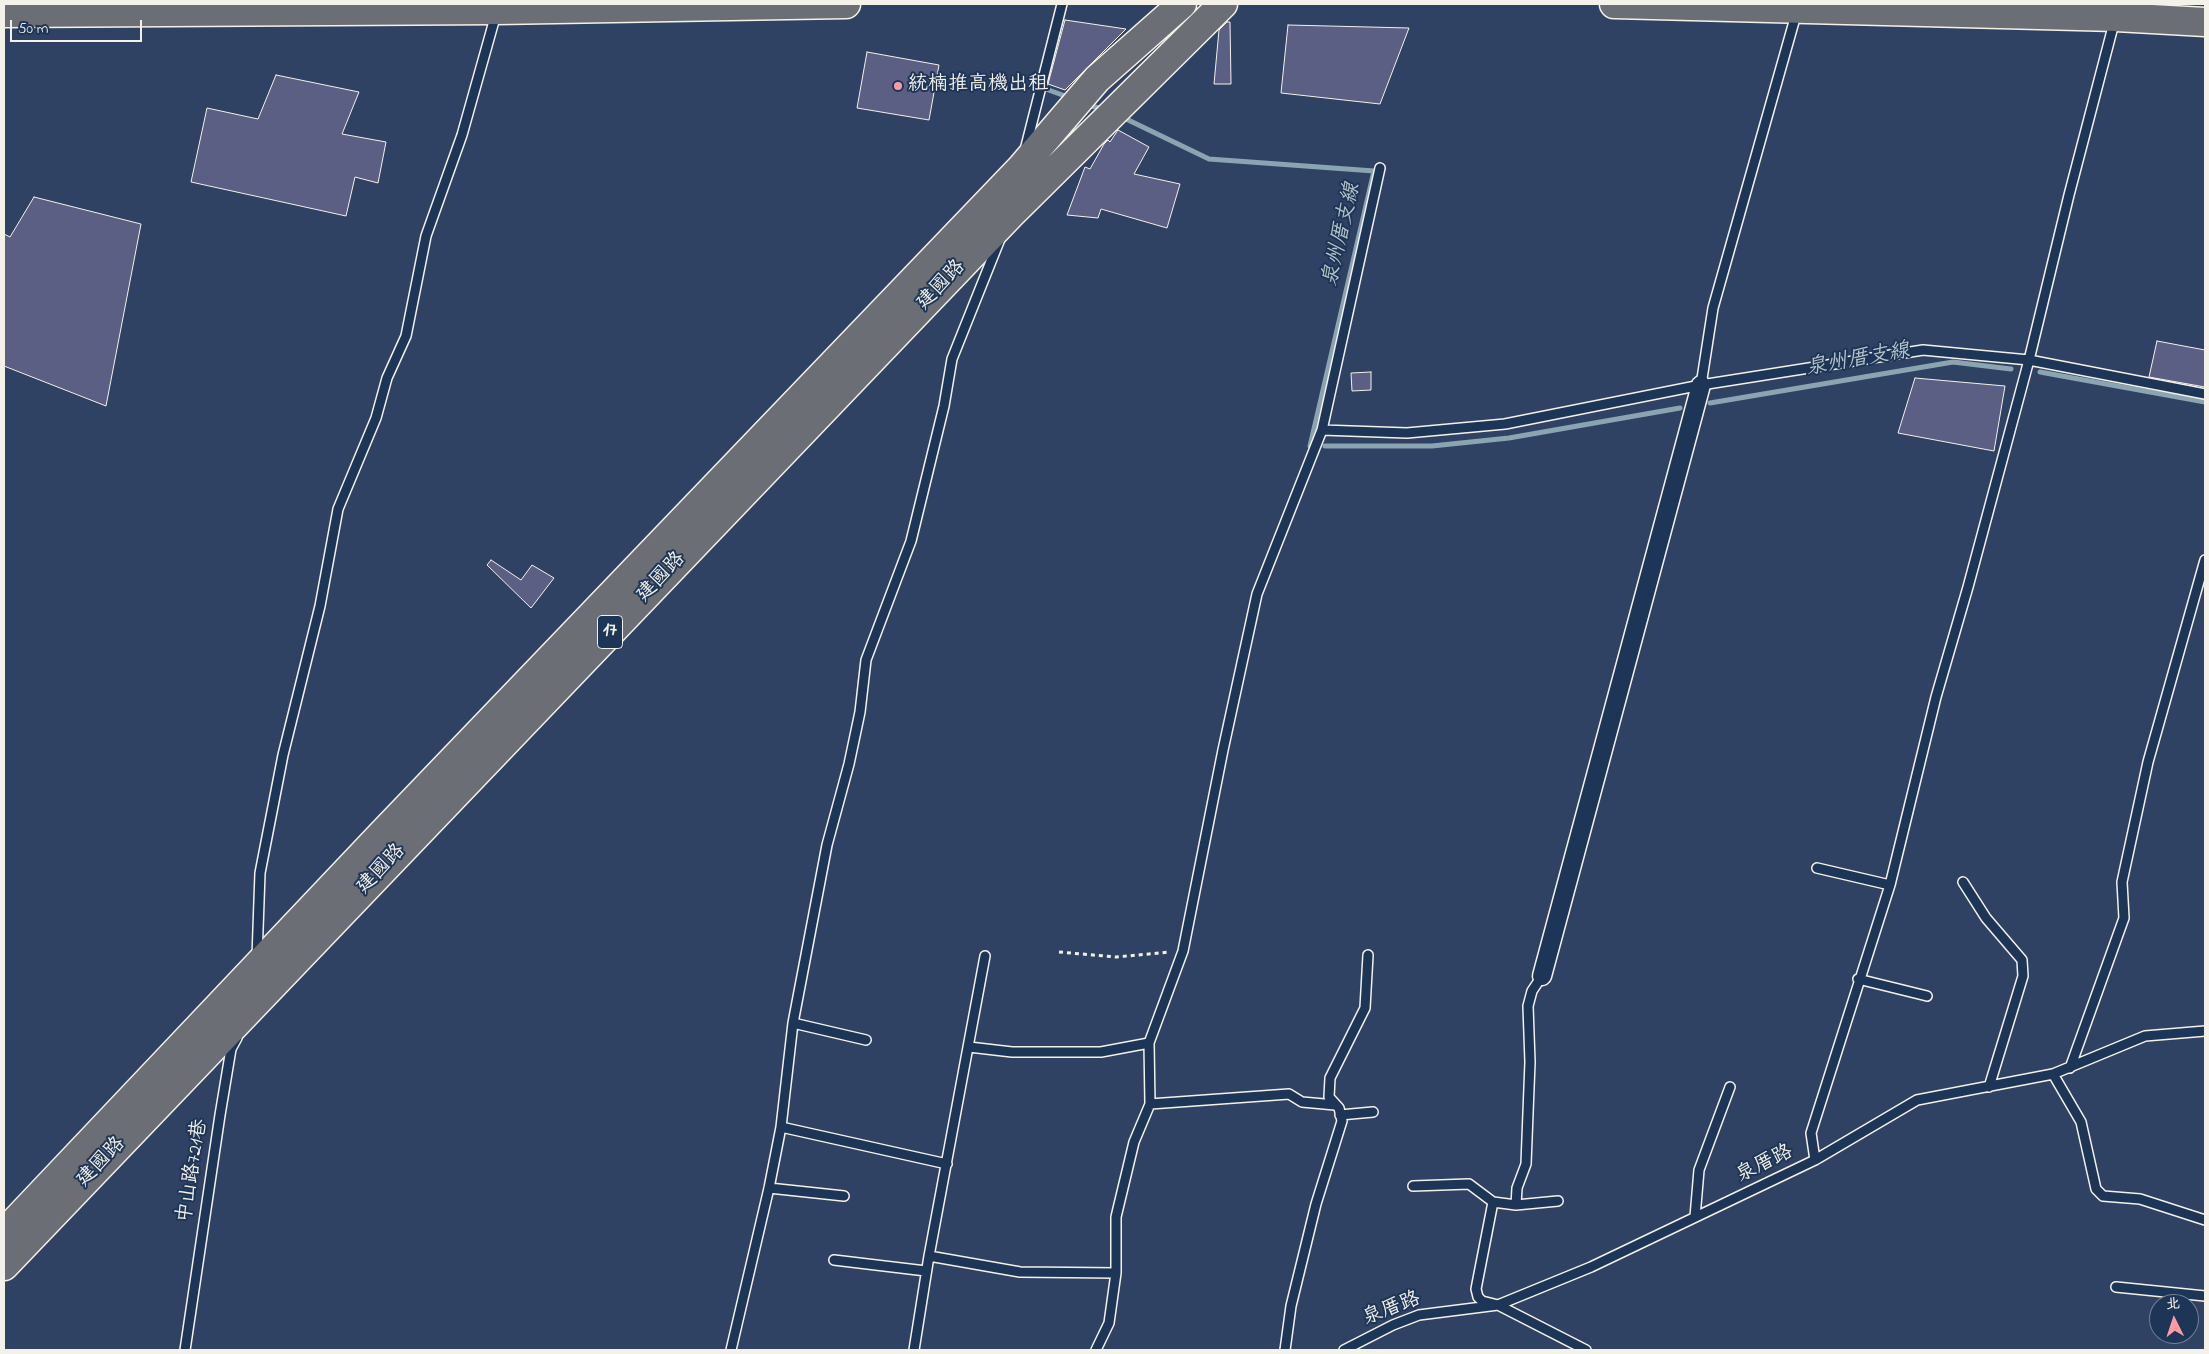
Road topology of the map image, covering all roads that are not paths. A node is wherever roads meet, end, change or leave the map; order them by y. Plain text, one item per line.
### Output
1 (846, 4) edge
2 (1062, 4) edge
3 (1182, 4) edge
4 (1223, 4) edge
5 (1614, 4) edge
6 (497, 7) edge
7 (1798, 8) junction
8 (4, 13) edge
9 (2117, 14) junction
10 (2205, 22) edge
11 (1380, 168) dead end
12 (1015, 192) junction
13 (2029, 360) junction
14 (1700, 386) junction
15 (2205, 394) edge
16 (1322, 430) junction
17 (2205, 560) edge
18 (1817, 868) dead end
19 (1963, 882) dead end
20 (1890, 885) junction
21 (1368, 955) dead end
22 (985, 956) dead end
23 (256, 968) junction
24 (1542, 976) joint
25 (1858, 980) junction
26 (1928, 996) dead end
27 (256, 1002) junction
28 (793, 1023) junction
29 (2205, 1031) edge
30 (866, 1040) dead end
31 (1149, 1043) junction
32 (970, 1047) junction
33 (2070, 1068) junction
34 (2053, 1074) junction
35 (1730, 1087) dead end
36 (1989, 1087) junction
37 (1150, 1104) junction
38 (1336, 1105) junction
39 (1374, 1112) dead end
40 (1340, 1115) junction
41 (781, 1127) junction
42 (1814, 1160) junction
43 (947, 1164) junction
44 (1413, 1186) dead end
45 (770, 1188) junction
46 (844, 1196) dead end
47 (1558, 1201) dead end
48 (1493, 1202) junction
49 (1516, 1205) junction
50 (1695, 1217) junction
51 (2205, 1220) edge
52 (4, 1233) edge
53 (929, 1256) junction
54 (834, 1260) dead end
55 (4, 1266) edge
56 (926, 1271) junction
57 (1116, 1273) junction
58 (2116, 1287) dead end
59 (2205, 1296) edge
60 (1498, 1305) junction
61 (185, 1350) edge
62 (731, 1350) edge
63 (914, 1350) edge
64 (1096, 1350) edge
65 (1285, 1350) edge
66 (1344, 1350) edge
67 (1586, 1350) edge

1 - 6 main road
2 - 12 lane
3 - 12 main road, 建國路 / 17
4 - 12 main road, 建國路 / 17
5 - 7 main road
6 - 8 main road
6 - 23 lane
7 - 9 main road
7 - 14 lane
9 - 10 main road
9 - 13 lane
11 - 16 lane
12 - 23 main road, 建國路 / 17
12 - 27 main road, 建國路 / 17
12 - 28 lane
13 - 14 lane
13 - 15 lane
13 - 20 lane
14 - 16 lane
14 - 24 street
16 - 31 lane
17 - 33 lane
18 - 20 lane
19 - 36 lane
20 - 25 lane
21 - 38 lane
22 - 32 lane
23 - 27 lane
23 - 52 main road, 建國路 / 17
24 - 49 lane
25 - 26 lane
25 - 42 lane
27 - 55 main road, 建國路 / 17
27 - 61 lane, 中山路721巷
28 - 30 lane
28 - 41 lane
29 - 33 lane, 泉厝路
31 - 32 lane
31 - 37 lane
32 - 43 lane
33 - 34 lane, 泉厝路
34 - 36 lane, 泉厝路
34 - 51 lane
35 - 50 lane
36 - 42 lane, 泉厝路
37 - 38 lane
37 - 57 lane
38 - 40 lane
39 - 40 lane
40 - 65 lane
41 - 43 lane
41 - 45 lane
42 - 50 lane, 泉厝路
43 - 53 lane
44 - 48 lane
45 - 46 lane
45 - 62 lane
47 - 49 lane
48 - 49 lane
48 - 60 lane
50 - 60 lane, 泉厝路
53 - 56 lane
53 - 57 lane
54 - 56 lane
56 - 63 lane
57 - 64 lane
58 - 59 lane
60 - 66 lane, 泉厝路
60 - 67 lane

